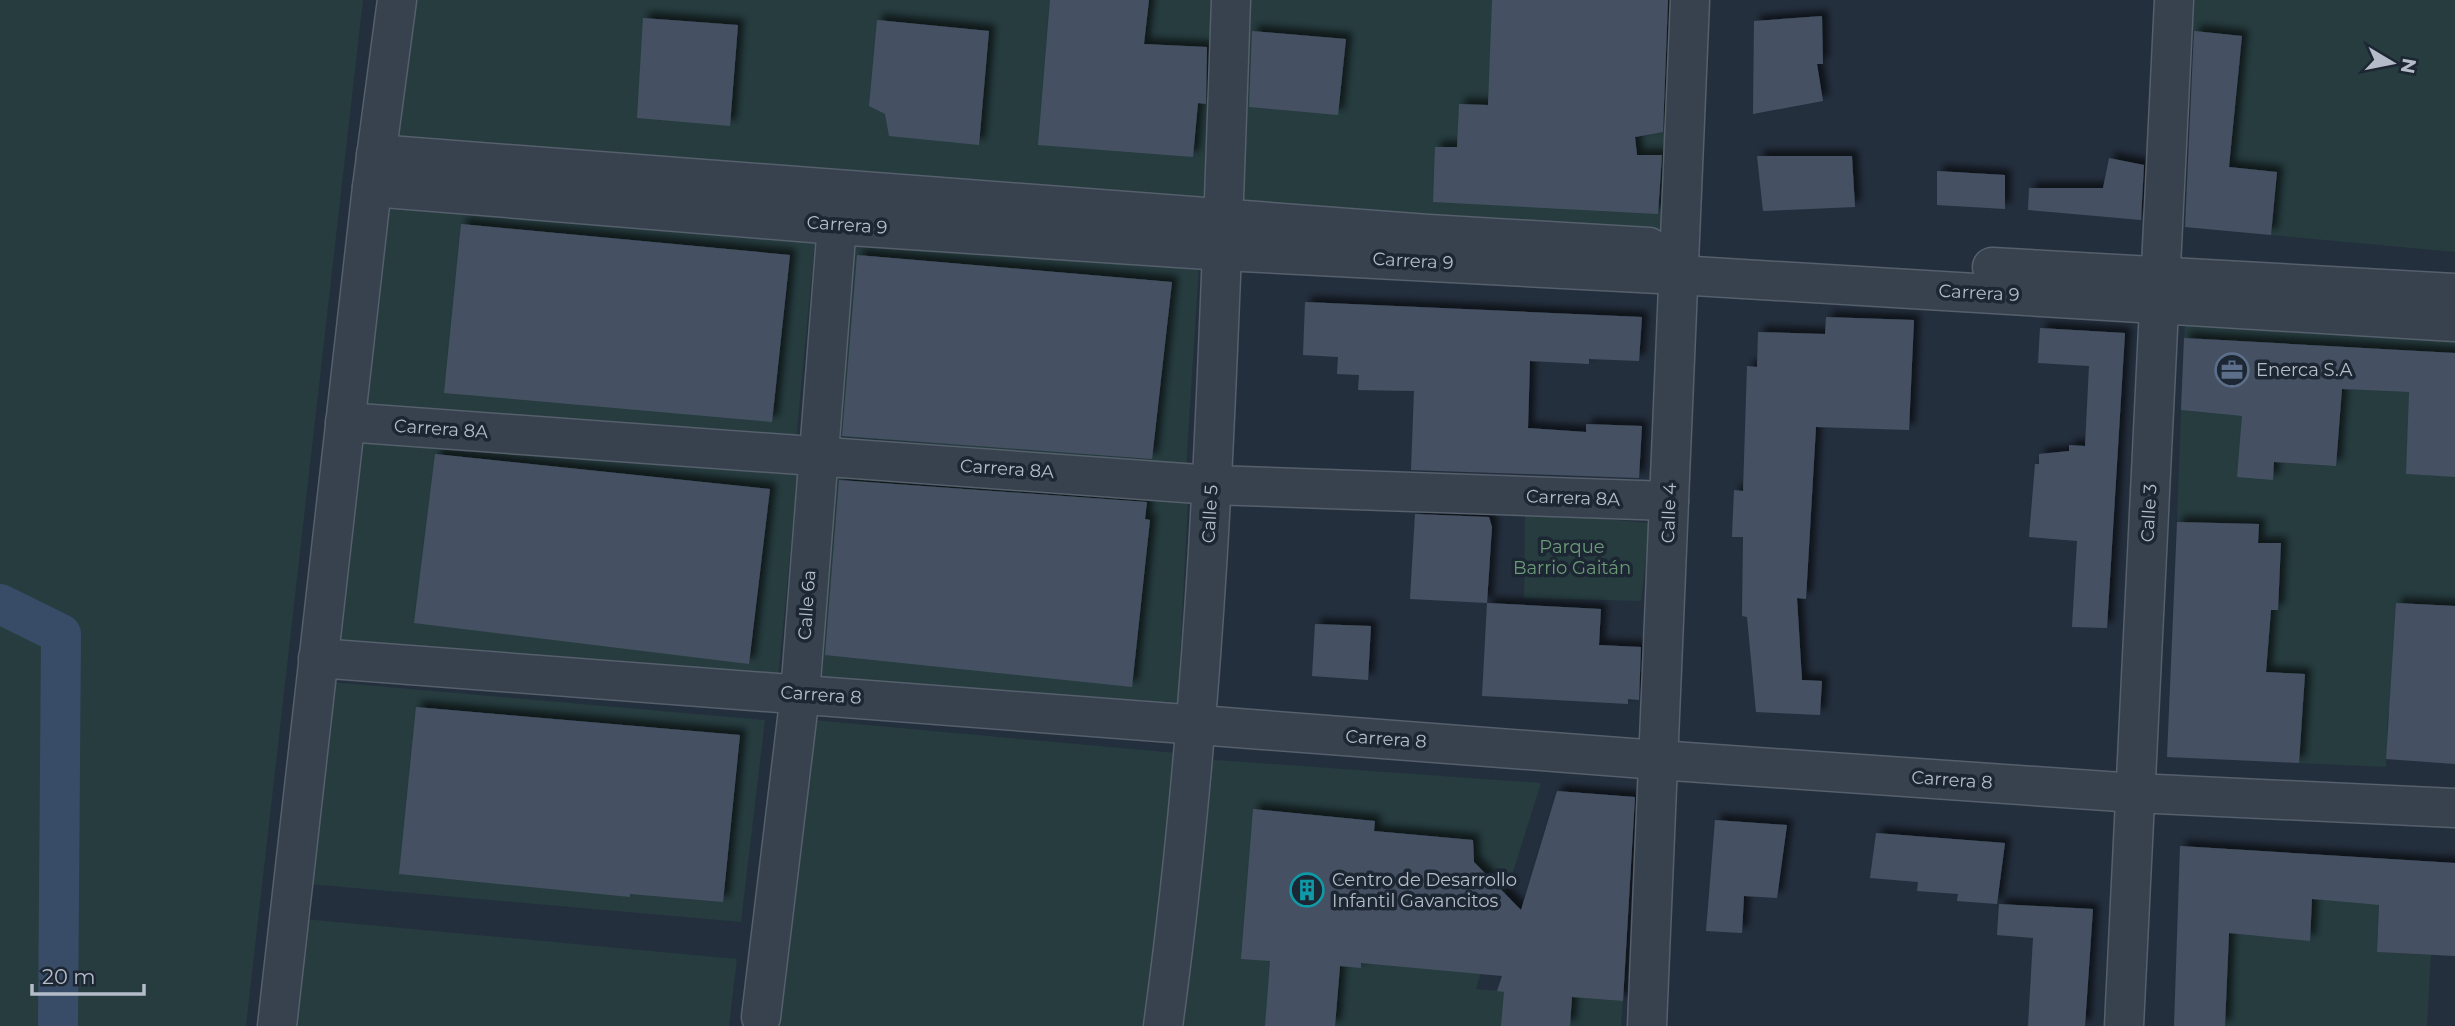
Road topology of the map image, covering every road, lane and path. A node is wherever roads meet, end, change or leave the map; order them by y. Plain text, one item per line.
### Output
1 (397, 0) edge
2 (1231, 0) edge
3 (1690, 0) edge
4 (2174, 0) edge
5 (374, 171) junction
6 (838, 208) junction
7 (1223, 235) junction
8 (1678, 262) junction
9 (2160, 290) junction
10 (2455, 293) edge
11 (2455, 322) edge
12 (345, 422) junction
13 (819, 455) junction
14 (1212, 485) junction
15 (1669, 501) junction
16 (318, 658) junction
17 (800, 694) junction
18 (1198, 724) junction
19 (1658, 760) junction
20 (2135, 793) junction
21 (2455, 808) edge
22 (761, 1017) dead end
23 (277, 1026) edge
24 (1163, 1026) edge
25 (1647, 1026) edge
26 (2124, 1026) edge

1 - 5 street
2 - 7 street, Calle 5
3 - 8 street, Calle 4
4 - 9 street, Calle 3
5 - 6 street, Carrera 9
5 - 12 street
6 - 7 street, Carrera 9
6 - 13 street, Calle 6a
7 - 8 street, Carrera 9
7 - 14 street, Calle 5
8 - 9 street, Carrera 9
8 - 15 street, Calle 4
9 - 10 street, Carrera 9
9 - 11 street, Carrera 9
9 - 20 street, Calle 3
12 - 13 street, Carrera 8A
12 - 16 street
13 - 14 street, Carrera 8A
13 - 17 street, Calle 6a
14 - 15 street, Carrera 8A
14 - 18 street, Calle 5
15 - 19 street, Calle 4
16 - 17 street, Carrera 8
16 - 23 street
17 - 18 street, Carrera 8
17 - 22 street, Calle 6a
18 - 19 street, Carrera 8
18 - 24 street, Calle 5
19 - 20 street, Carrera 8
19 - 25 street, Calle 4
20 - 21 street, Carrera 8
20 - 26 street, Calle 3

